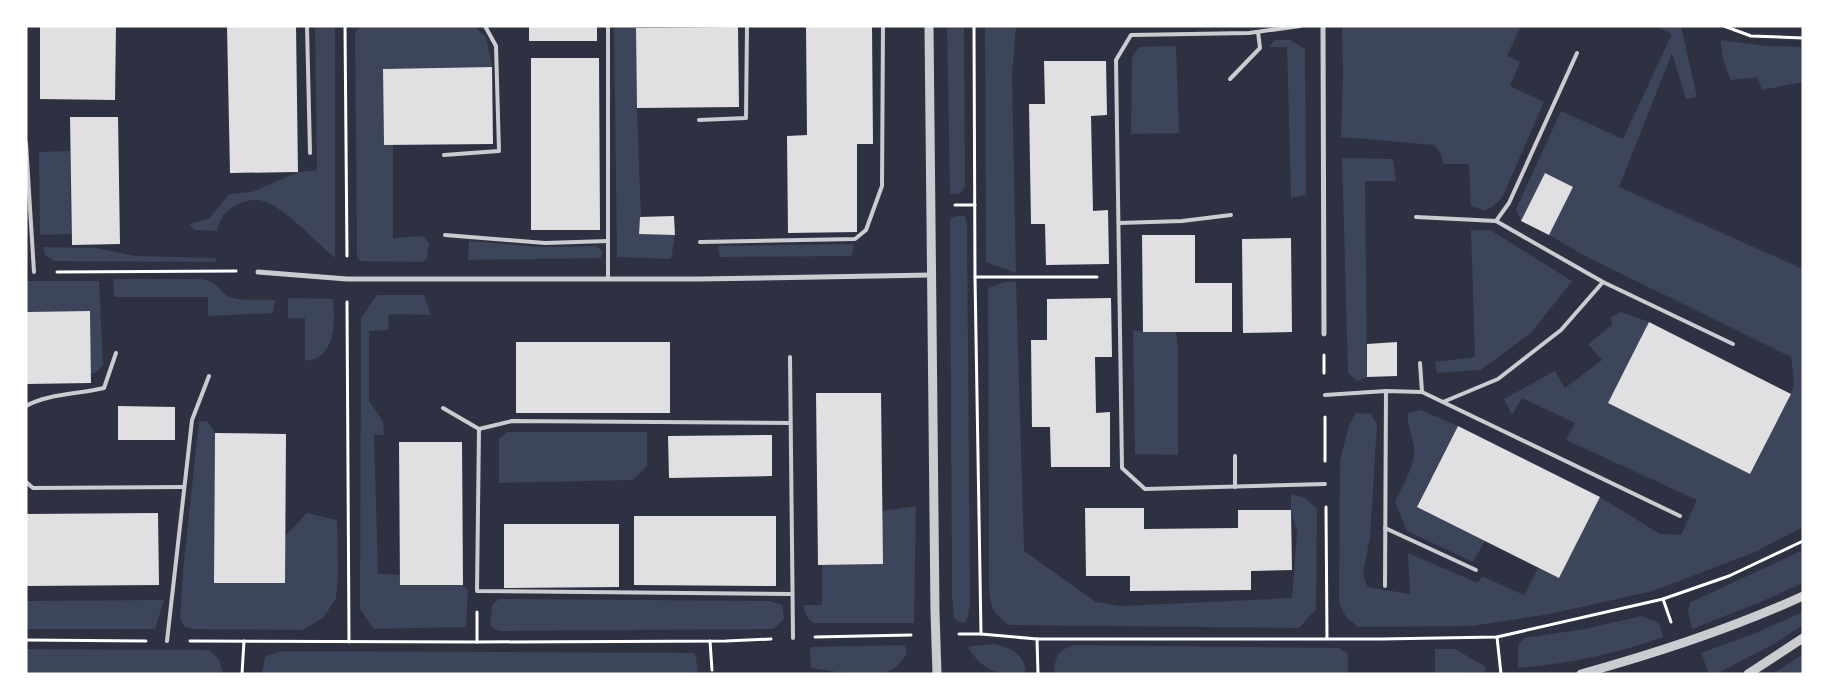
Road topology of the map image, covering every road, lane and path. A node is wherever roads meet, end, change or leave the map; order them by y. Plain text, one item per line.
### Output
1 (306, 26) edge
2 (345, 26) edge
3 (485, 26) edge
4 (608, 26) edge
5 (747, 26) edge
6 (884, 26) edge
7 (929, 26) edge
8 (974, 26) edge
9 (1300, 26) edge
10 (1323, 26) edge
11 (1724, 26) edge
12 (1258, 32) junction
13 (1803, 38) edge
14 (1577, 53) dead end
15 (1230, 79) dead end
16 (699, 120) dead end
17 (26, 143) edge
18 (310, 153) dead end
19 (444, 155) dead end
20 (1231, 215) dead end
21 (1416, 217) dead end
22 (1496, 221) junction
23 (1119, 223) junction
24 (444, 235) dead end
25 (608, 240) junction
26 (700, 242) dead end
27 (34, 272) joint
28 (258, 272) joint
29 (932, 275) junction
30 (975, 277) junction
31 (1120, 278) junction
32 (347, 279) junction
33 (608, 279) junction
34 (1603, 282) junction
35 (1324, 334) dead end
36 (1733, 344) dead end
37 (116, 353) dead end
38 (790, 357) dead end
39 (1420, 364) dead end
40 (209, 376) dead end
41 (1386, 391) junction
42 (1422, 392) junction
43 (1324, 395) dead end
44 (1443, 402) junction
45 (26, 406) edge
46 (443, 408) dead end
47 (790, 423) junction
48 (479, 429) junction
49 (1235, 456) dead end
50 (26, 482) edge
51 (1325, 484) dead end
52 (184, 487) junction
53 (1235, 487) junction
54 (1680, 516) dead end
55 (1385, 528) junction
56 (1476, 570) dead end
57 (1385, 586) dead end
58 (478, 591) junction
59 (792, 594) junction
60 (1803, 596) edge
61 (981, 634) dead end
62 (1497, 637) dead end
63 (793, 638) dead end
64 (1803, 638) edge
65 (1037, 639) dead end
66 (167, 641) dead end
67 (244, 641) dead end
68 (710, 641) dead end
69 (349, 642) dead end
70 (477, 642) dead end
71 (712, 670) dead end
72 (1594, 672) edge
73 (242, 674) edge
74 (937, 674) edge
75 (1038, 674) edge
76 (1501, 674) edge
77 (1581, 674) edge
78 (1748, 674) edge

1 - 18 lane
2 - 32 path
3 - 19 lane
4 - 25 lane
5 - 16 lane
6 - 26 lane
7 - 29 street
8 - 30 path
9 - 12 lane
10 - 35 street
11 - 13 path
12 - 15 lane
12 - 23 lane
14 - 22 lane
17 - 27 lane
20 - 23 lane
21 - 22 lane
22 - 34 lane
23 - 31 lane
24 - 25 lane
25 - 33 lane
27 - 28 path
28 - 32 street
29 - 33 street
29 - 74 street
30 - 31 path
30 - 61 path
31 - 53 lane
32 - 33 street
32 - 69 path
34 - 36 lane
34 - 44 lane
37 - 45 lane
38 - 47 lane
39 - 42 lane
40 - 52 lane
41 - 42 lane
41 - 43 lane
41 - 55 lane
42 - 44 lane
44 - 54 lane
46 - 48 lane
47 - 48 lane
47 - 59 lane
48 - 58 lane
49 - 53 lane
50 - 52 lane
51 - 53 lane
52 - 66 lane
55 - 56 lane
55 - 57 lane
58 - 59 lane
58 - 70 path
59 - 63 lane
60 - 72 street
62 - 76 path
64 - 78 street
65 - 75 path
67 - 73 path
68 - 71 path
72 - 77 street

